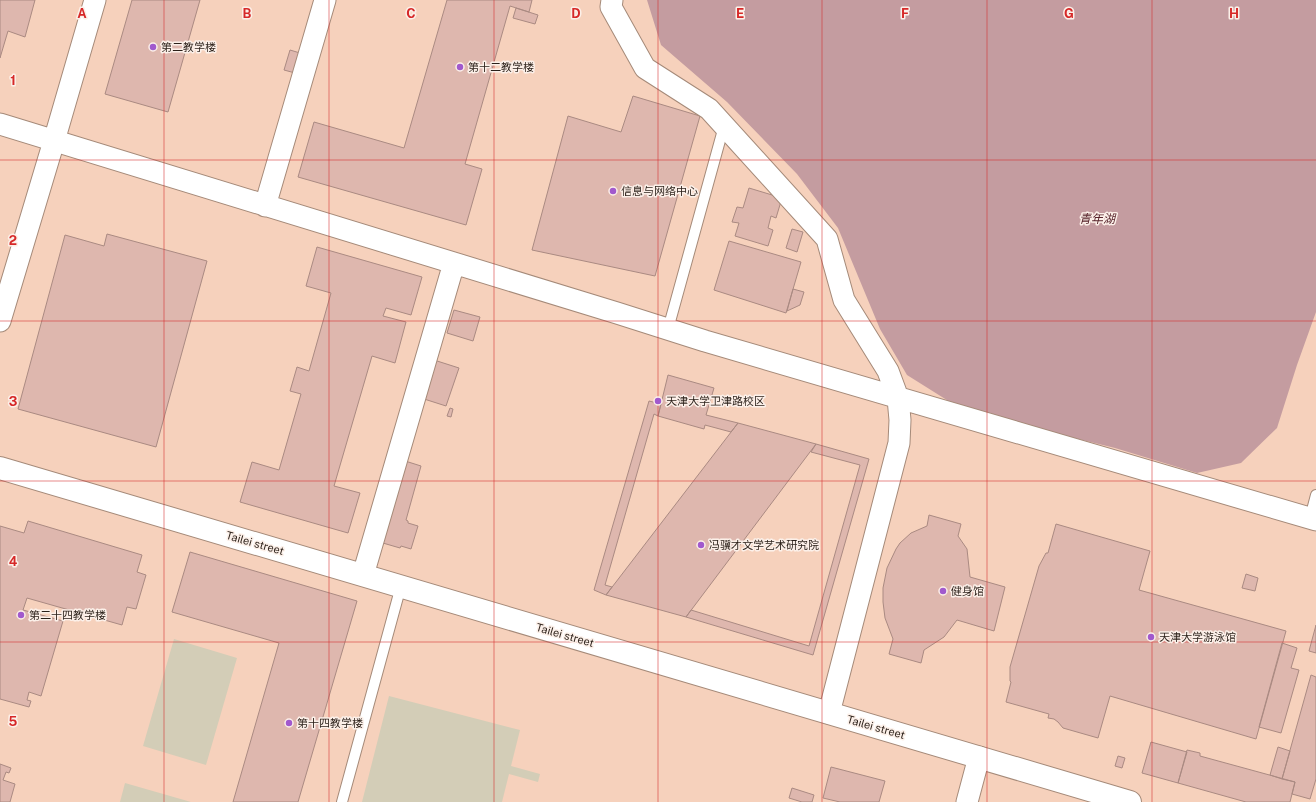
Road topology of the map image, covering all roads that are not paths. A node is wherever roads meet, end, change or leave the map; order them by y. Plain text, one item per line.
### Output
1 (95, 0) edge
2 (325, 0) edge
3 (612, 0) edge
4 (0, 124) edge
5 (724, 126) junction
6 (54, 141) junction
7 (265, 206) junction
8 (454, 263) junction
9 (0, 321) edge
10 (668, 329) junction
11 (898, 398) junction
12 (0, 468) edge
13 (1316, 495) edge
14 (1313, 519) edge
15 (363, 575) junction
16 (401, 586) junction
17 (829, 713) junction
18 (979, 757) junction
19 (342, 802) edge
20 (967, 802) edge
21 (1130, 802) edge

1 - 6 street
2 - 7 street
3 - 5 street
4 - 6 street
5 - 10 lane
5 - 11 street
6 - 7 street
6 - 9 street
7 - 8 street
8 - 10 street
8 - 15 street
10 - 11 street
11 - 14 street
11 - 17 street
12 - 15 street, Tailei street
13 - 14 lane
15 - 16 street, Tailei street
16 - 17 street, Tailei street
16 - 19 lane
17 - 18 street, Tailei street
18 - 20 street
18 - 21 street, Tailei street

